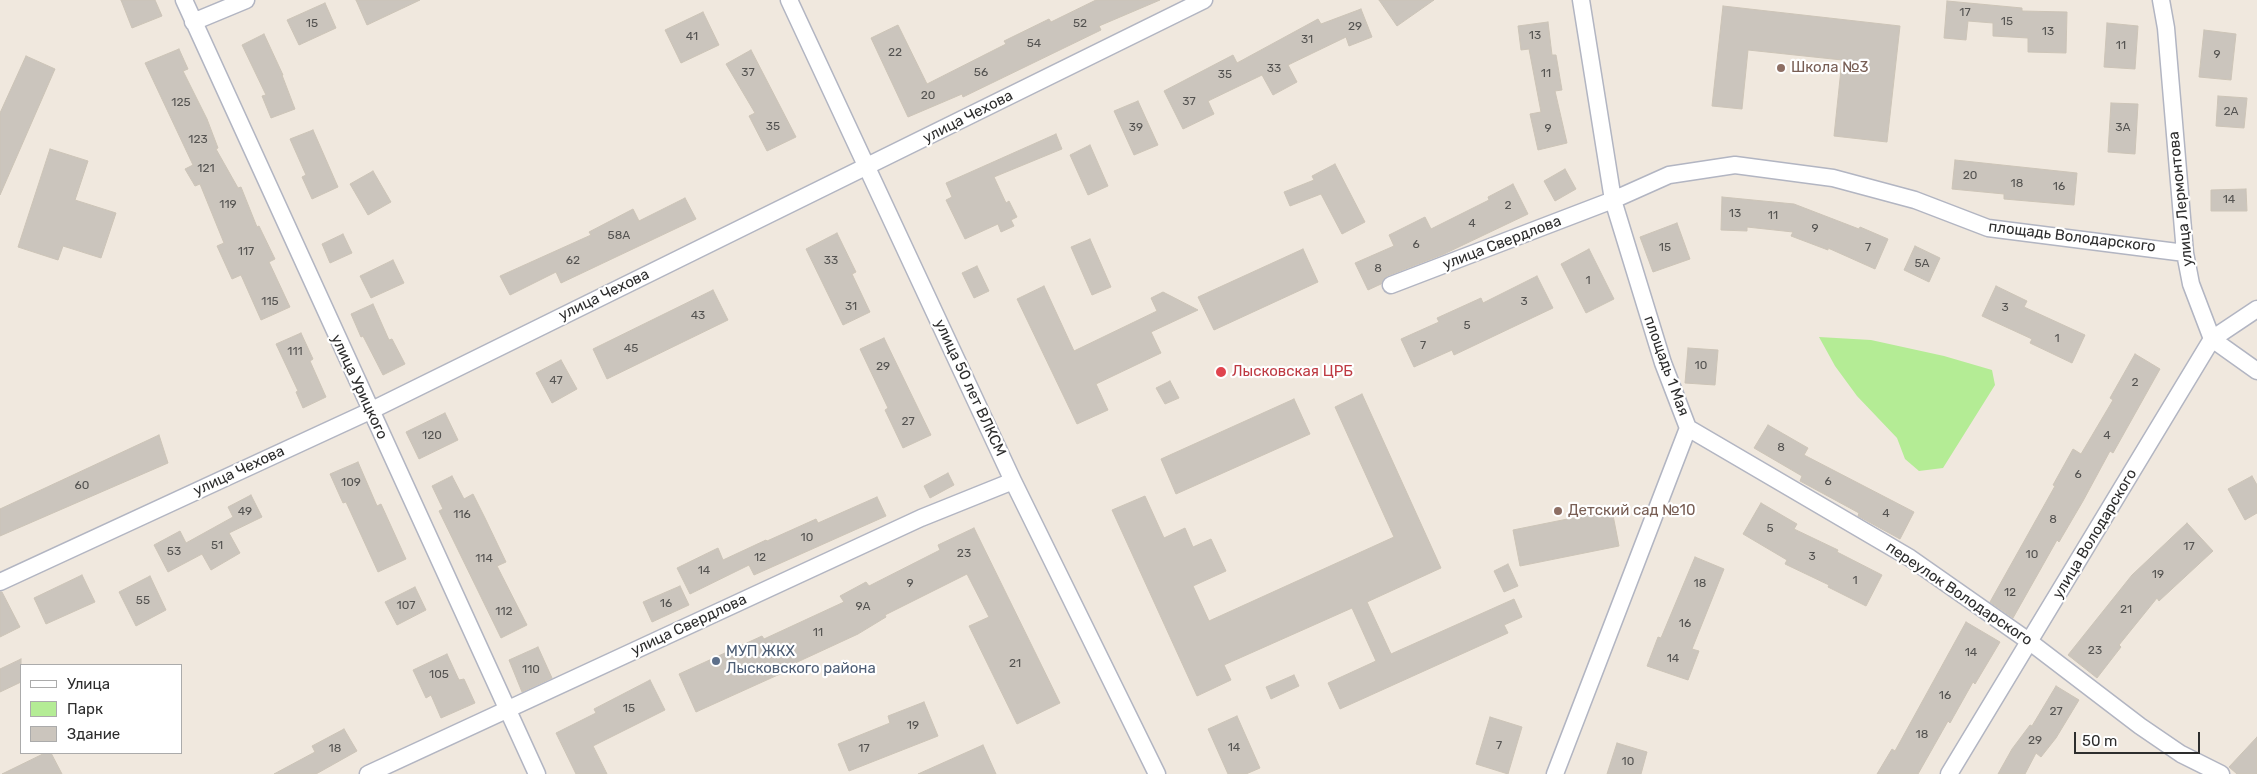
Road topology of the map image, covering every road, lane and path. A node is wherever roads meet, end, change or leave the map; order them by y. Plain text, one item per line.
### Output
1 (184, 0) edge
2 (246, 0) edge
3 (789, 0) edge
4 (1204, 0) edge
5 (1581, 0) edge
6 (2161, 0) edge
7 (193, 22) junction
8 (867, 166) junction
9 (1613, 200) junction
10 (2185, 252) junction
11 (1391, 285) dead end
12 (2257, 309) edge
13 (2212, 340) junction
14 (2257, 371) edge
15 (370, 411) junction
16 (1688, 428) junction
17 (1012, 481) junction
18 (0, 582) edge
19 (2030, 642) junction
20 (507, 709) junction
21 (368, 774) edge
22 (536, 774) edge
23 (1157, 774) edge
24 (1555, 774) edge
25 (1949, 774) edge
26 (2221, 774) edge

1 - 7 street, улица Урицкого
2 - 7 street
3 - 8 street, улица 50 лет ВЛКСМ
4 - 8 street, улица Чехова
5 - 9 street, площадь 1 Мая
6 - 10 street, улица Лермонтова
7 - 15 street, улица Урицкого
8 - 15 street, улица Чехова
8 - 17 street, улица 50 лет ВЛКСМ
9 - 10 street, площадь Володарского
9 - 11 street, улица Свердлова
9 - 16 street, площадь 1 Мая
10 - 13 street, улица Лермонтова
12 - 13 street, улица Володарского
13 - 14 street
13 - 19 street, улица Володарского
15 - 18 street, улица Чехова
15 - 20 street, улица Урицкого
16 - 19 street, переулок Володарского
16 - 24 street, площадь 1 Мая
17 - 20 street, улица Свердлова
17 - 23 street, улица 50 лет ВЛКСМ
19 - 25 street, улица Володарского
19 - 26 street, переулок Володарского
20 - 21 street, улица Свердлова
20 - 22 street, улица Урицкого

